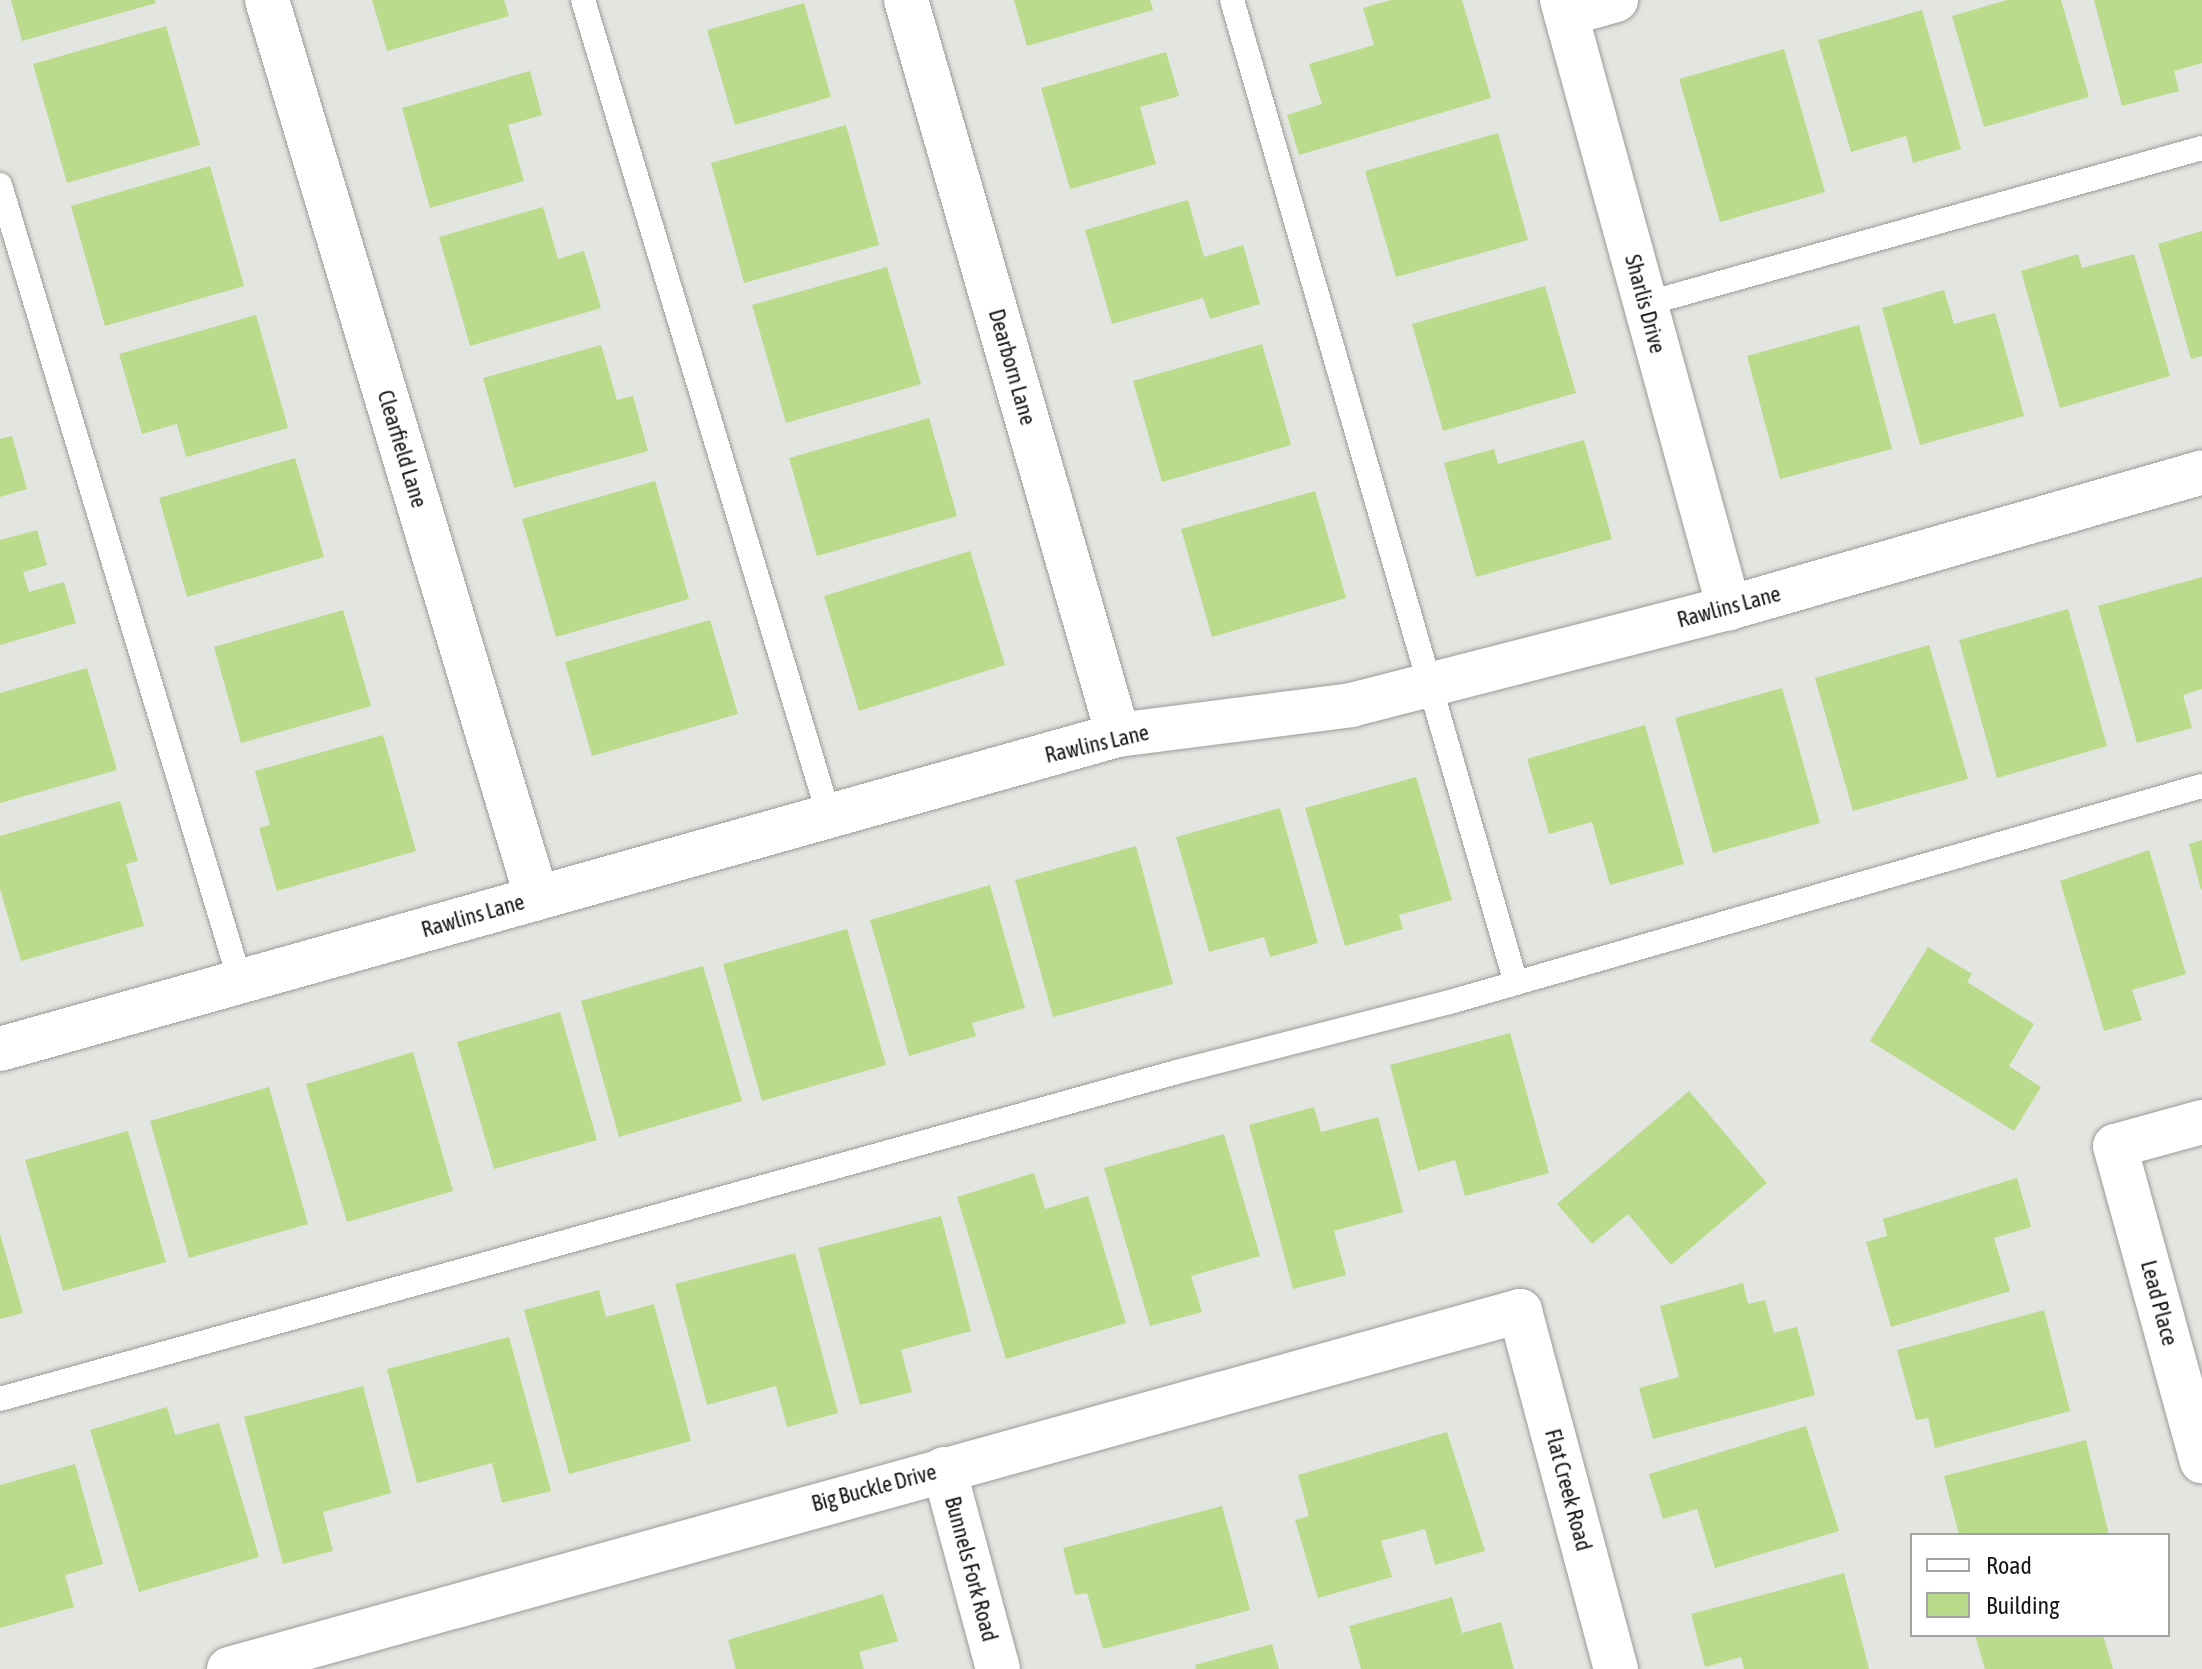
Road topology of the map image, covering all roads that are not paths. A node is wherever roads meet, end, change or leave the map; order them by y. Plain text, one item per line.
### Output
1 (267, 0) edge
2 (583, 0) edge
3 (906, 0) edge
4 (1232, 0) edge
5 (1616, 0) edge
6 (1564, 7) edge
7 (2202, 148) edge
8 (0, 185) edge
9 (1645, 304) junction
10 (2202, 472) edge
11 (1729, 608) junction
12 (1429, 686) junction
13 (1118, 735) junction
14 (2202, 786) edge
15 (829, 816) junction
16 (537, 898) junction
17 (240, 981) junction
18 (1516, 983) junction
19 (0, 1049) edge
20 (2202, 1122) edge
21 (1520, 1311) joint
22 (0, 1399) edge
23 (2202, 1461) edge
24 (944, 1469) junction
25 (332, 1655) edge
26 (229, 1669) edge
27 (998, 1669) edge
28 (1616, 1669) edge

1 - 16 street, Clearfield Lane
2 - 15 lane
3 - 13 street, Dearborn Lane
4 - 12 lane
5 - 6 street
6 - 9 street, Sharlis Drive
7 - 9 lane
8 - 17 lane
9 - 11 street, Sharlis Drive
10 - 11 street, Rawlins Lane
11 - 12 street, Rawlins Lane
12 - 13 street, Rawlins Lane
12 - 18 lane
13 - 15 street, Rawlins Lane
14 - 18 lane
15 - 16 street, Rawlins Lane
16 - 17 street, Rawlins Lane
17 - 19 street, Rawlins Lane
18 - 22 lane
20 - 23 street, Lead Place
21 - 24 street, Big Buckle Drive
21 - 28 street, Flat Creek Road
24 - 25 street, Big Buckle Drive
24 - 27 street, Bunnels Fork Road
25 - 26 street, Big Buckle Drive

